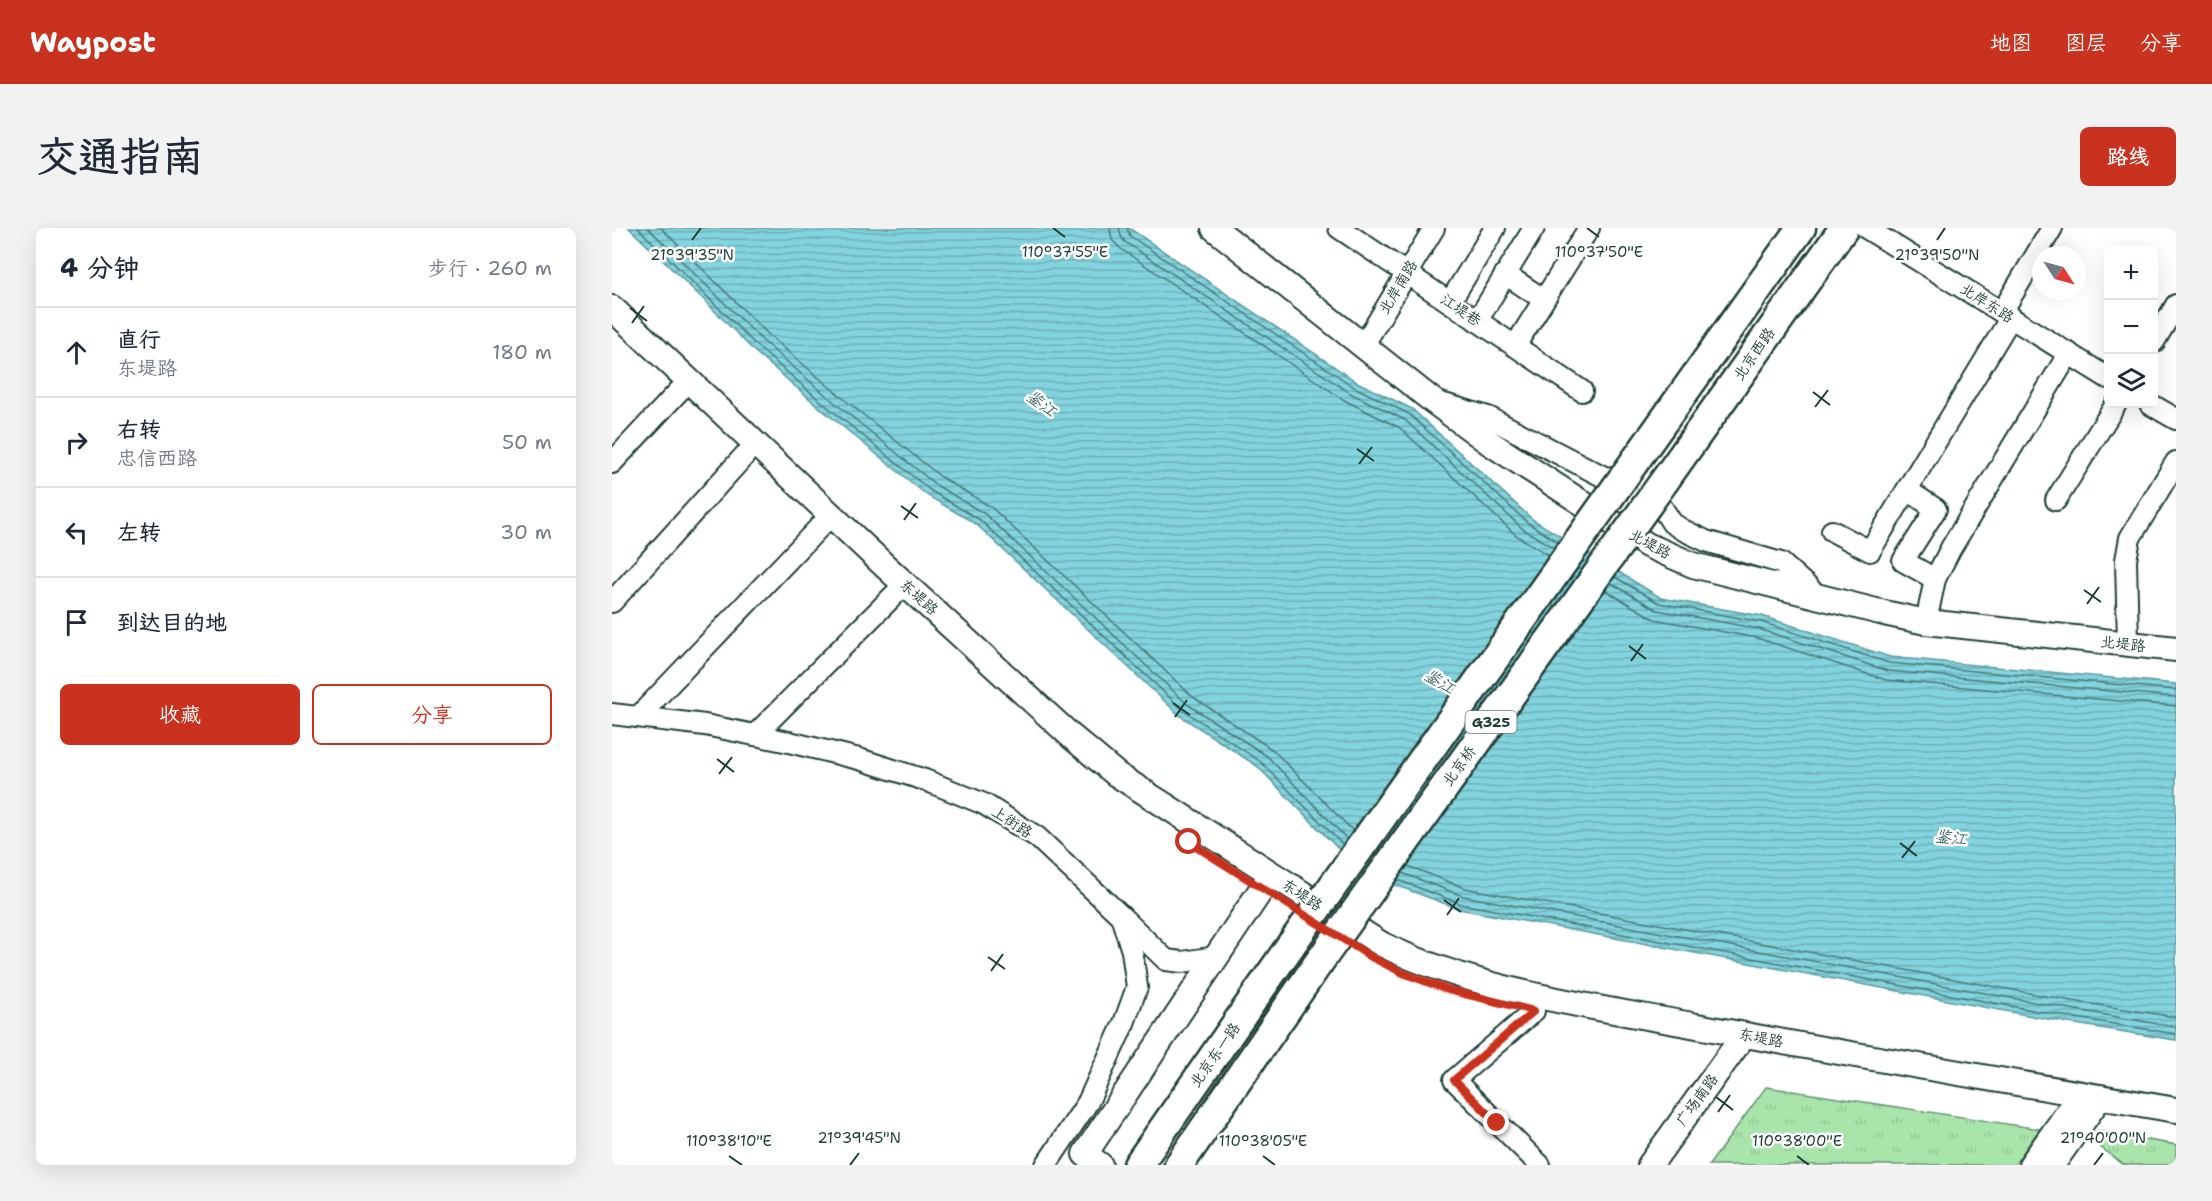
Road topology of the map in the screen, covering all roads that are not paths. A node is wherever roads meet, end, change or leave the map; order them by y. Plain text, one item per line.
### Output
1 (1214, 228) edge
2 (1339, 228) edge
3 (1434, 228) edge
4 (1495, 228) edge
5 (1534, 228) edge
6 (1588, 228) edge
7 (1802, 228) edge
8 (1844, 228) edge
9 (1866, 228) edge
10 (2052, 228) edge
11 (1406, 274) junction
12 (1505, 274) junction
13 (1543, 299) junction
14 (1450, 303) junction
15 (2176, 305) edge
16 (612, 308) edge
17 (2007, 315) junction
18 (1477, 321) junction
19 (612, 330) edge
20 (2158, 335) edge
21 (1515, 345) junction
22 (1363, 346) junction
23 (2069, 353) junction
24 (2104, 375) edge
25 (1582, 391) dead end
26 (679, 392) junction
27 (1433, 401) junction
28 (2114, 408) edge
29 (2157, 408) edge
30 (2176, 419) edge
31 (745, 455) junction
32 (2176, 462) edge
33 (612, 463) edge
34 (1630, 468) junction
35 (1660, 488) junction
36 (1907, 490) junction
37 (2056, 500) dead end
38 (825, 521) junction
39 (1832, 531) dead end
40 (1935, 579) junction
41 (900, 590) junction
42 (1818, 597) junction
43 (612, 602) edge
44 (1926, 622) junction
45 (2128, 645) junction
46 (2176, 649) edge
47 (612, 714) edge
48 (638, 717) junction
49 (755, 735) junction
50 (1267, 882) junction
51 (1121, 916) junction
52 (1216, 957) junction
53 (1534, 1011) junction
54 (1747, 1044) junction
55 (2085, 1103) junction
56 (2176, 1110) edge
57 (2176, 1127) edge
58 (1046, 1165) edge
59 (1100, 1165) edge
60 (1138, 1165) edge
61 (1179, 1165) edge
62 (1540, 1165) edge
63 (1650, 1165) edge
64 (1670, 1165) edge
65 (2031, 1165) edge
66 (2052, 1165) edge

1 - 22 main road, 北堤路
2 - 11 street, 江堤巷
3 - 11 street, 北岸南路
4 - 14 street
5 - 12 street
6 - 13 street
7 - 34 highway, G325
8 - 35 highway, 北京西路 / G325
9 - 17 street, 北岸东路
10 - 17 street
11 - 14 street, 江堤巷
11 - 22 street, 北岸南路
12 - 13 street
12 - 18 street
13 - 21 street
14 - 18 street, 江堤巷
15 - 20 street
16 - 38 main road, 东堤路
17 - 23 street, 北岸东路
17 - 36 street
18 - 21 street, 江堤巷
19 - 26 main road, 东堤路
21 - 25 street, 江堤巷
22 - 27 main road, 北堤路
23 - 24 street, 北岸东路
23 - 40 street
26 - 31 main road, 东堤路
26 - 33 street
27 - 34 street
27 - 42 main road, 北堤路
28 - 37 street
29 - 30 street
31 - 38 main road, 东堤路
31 - 43 street
32 - 45 street
34 - 60 highway, 北京东一路 / G325, bridge
35 - 42 street
35 - 61 highway, 北京桥 / G325, bridge
36 - 39 street
36 - 40 street
38 - 41 main road, 东堤路
38 - 48 street
40 - 44 street
41 - 49 street
41 - 50 main road, 东堤路
42 - 44 main road, 北堤路
44 - 45 main road, 北堤路
45 - 46 main road, 北堤路
47 - 48 street, 上街路
48 - 49 street, 上街路
49 - 51 street, 上街路
50 - 52 main road
50 - 53 main road, 东堤路
50 - 54 main road, 东堤路
51 - 52 street
51 - 58 street, 上街路
52 - 59 main road
53 - 54 main road, 东堤路
53 - 62 street
54 - 55 main road, 东堤路
54 - 63 main road, 广场南路
54 - 64 main road, 广场南路
55 - 56 main road, 东堤路
55 - 57 main road, 东堤路
55 - 65 main road
55 - 66 main road

